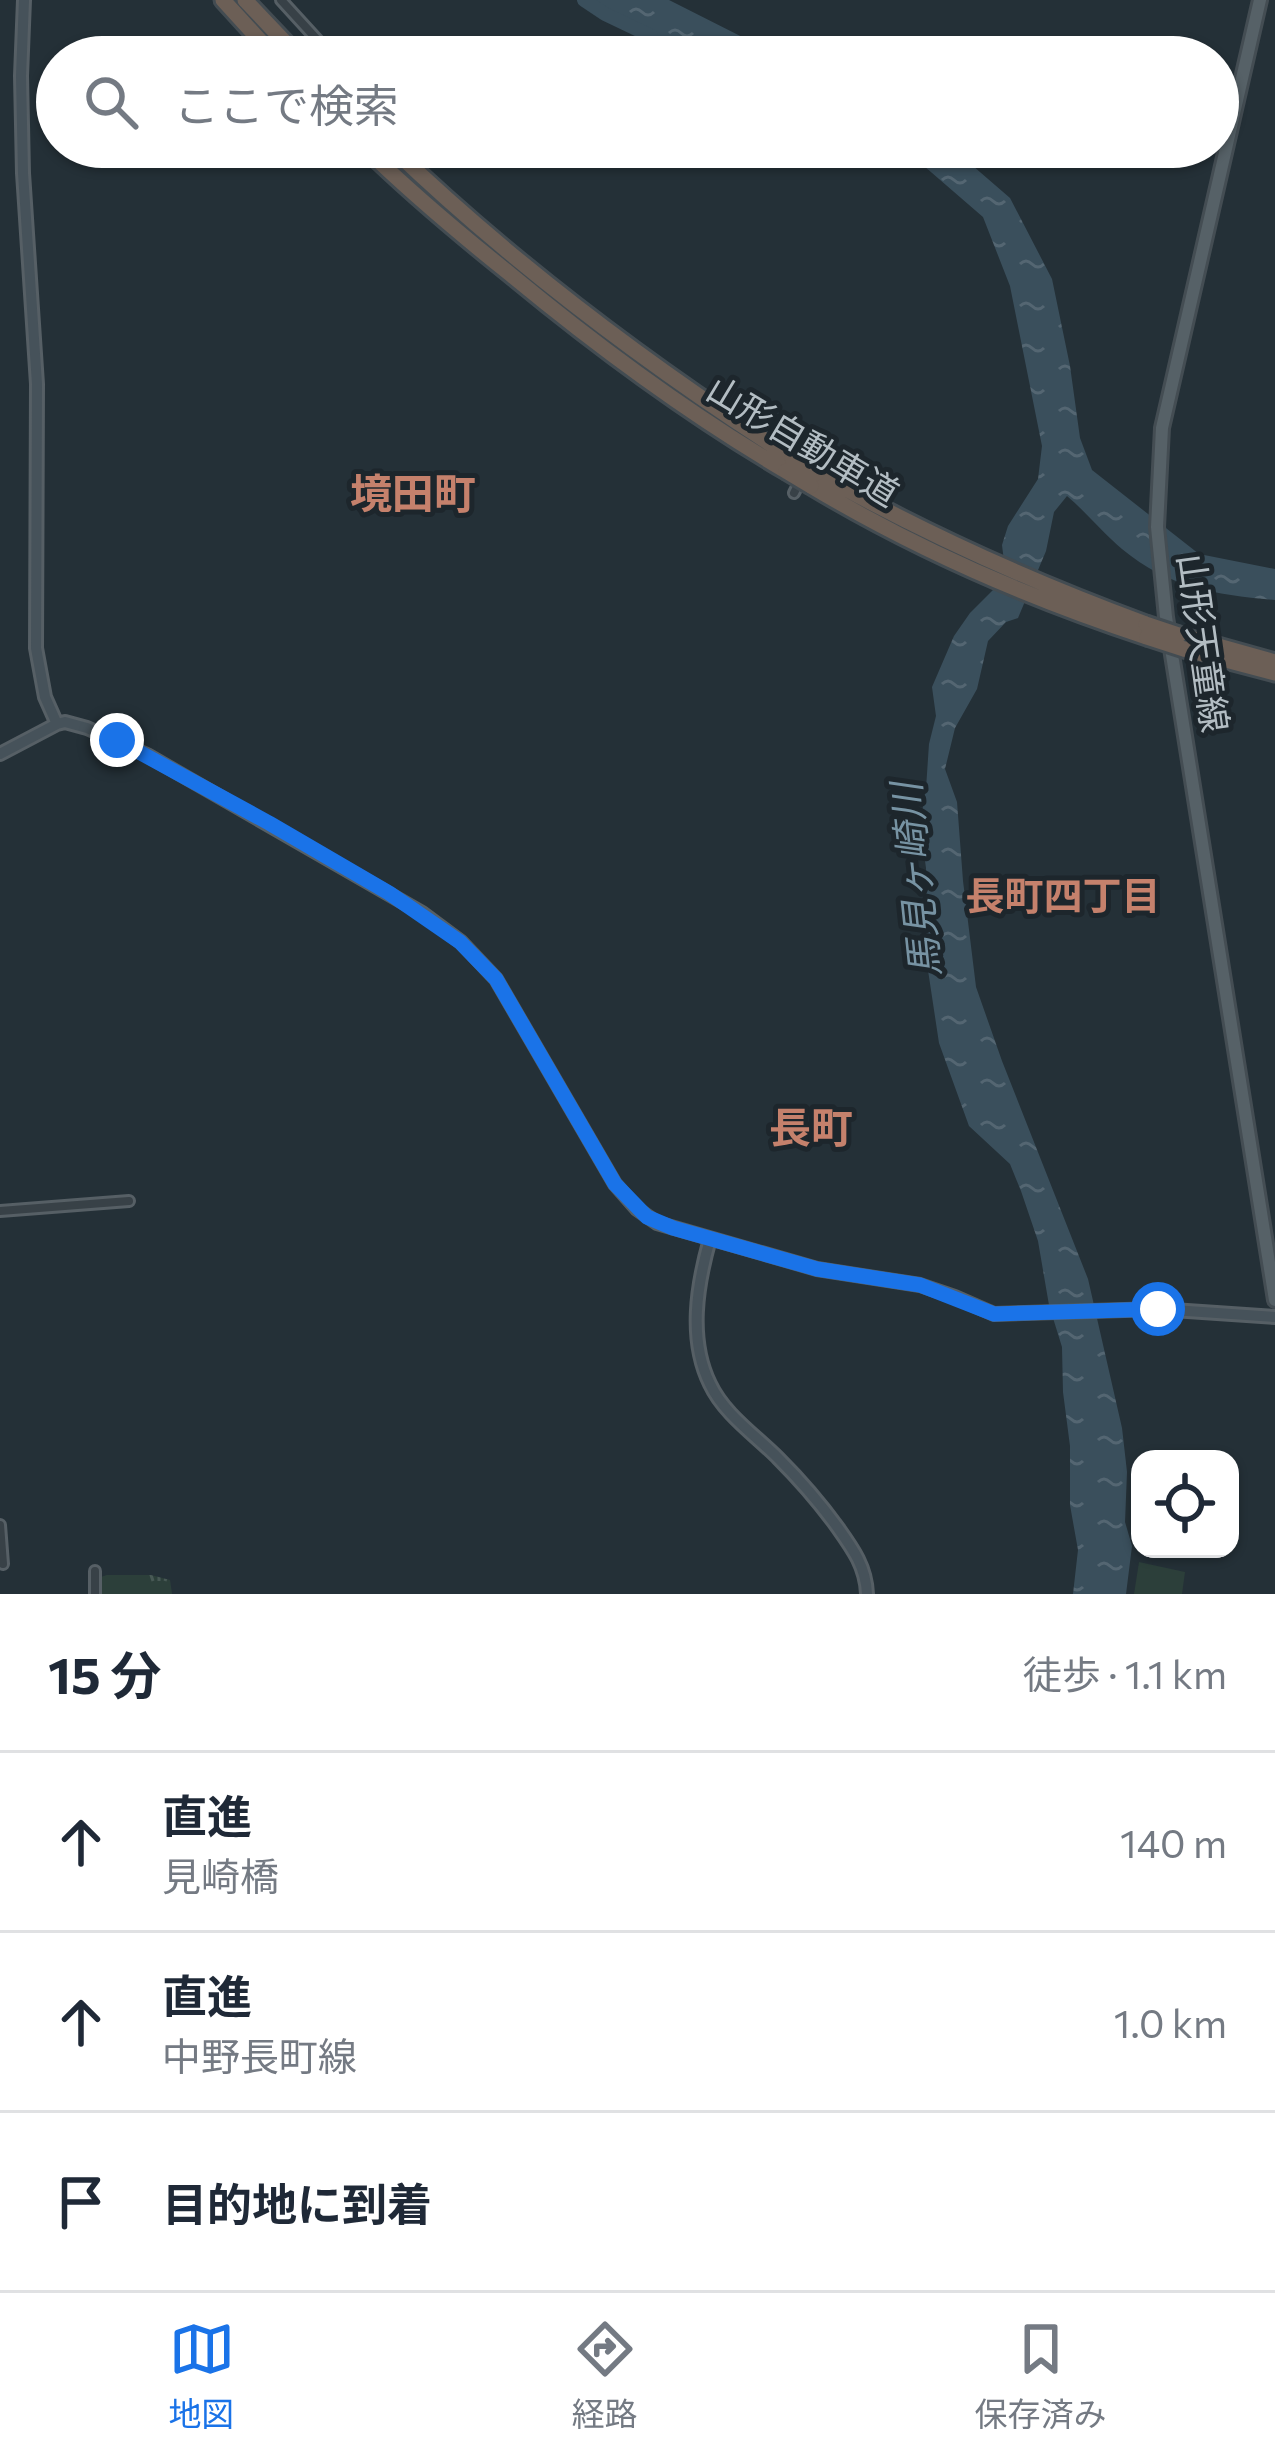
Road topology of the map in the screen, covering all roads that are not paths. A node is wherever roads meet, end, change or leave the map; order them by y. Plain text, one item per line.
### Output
1 (24, 0) edge
2 (223, 0) edge
3 (245, 0) edge
4 (281, 0) edge
5 (1260, 0) edge
6 (256, 36) edge
7 (279, 36) edge
8 (314, 36) edge
9 (1239, 90) edge
10 (387, 168) edge
11 (414, 168) edge
12 (1221, 168) edge
13 (789, 465) junction
14 (1182, 642) junction
15 (1275, 662) edge
16 (1275, 673) edge
17 (56, 724) junction
18 (0, 754) edge
19 (128, 1201) dead end
20 (0, 1210) edge
21 (710, 1240) junction
22 (1275, 1300) edge
23 (1275, 1317) edge
24 (0, 1526) edge
25 (3, 1564) edge
26 (95, 1570) dead end
27 (95, 1594) edge
28 (867, 1594) edge

1 - 17 main road
2 - 6 highway
3 - 7 highway
4 - 8 street
5 - 9 main road, 山形天童線
10 - 13 highway, 山形自動車道
11 - 13 highway, 山形自動車道
12 - 22 main road, 山形天童線
13 - 14 highway, 山形自動車道, bridge
14 - 15 highway, 山形自動車道
14 - 16 highway, 山形自動車道
17 - 18 main road
17 - 21 main road
19 - 20 street
21 - 23 main road
21 - 28 main road
24 - 25 street
26 - 27 street

